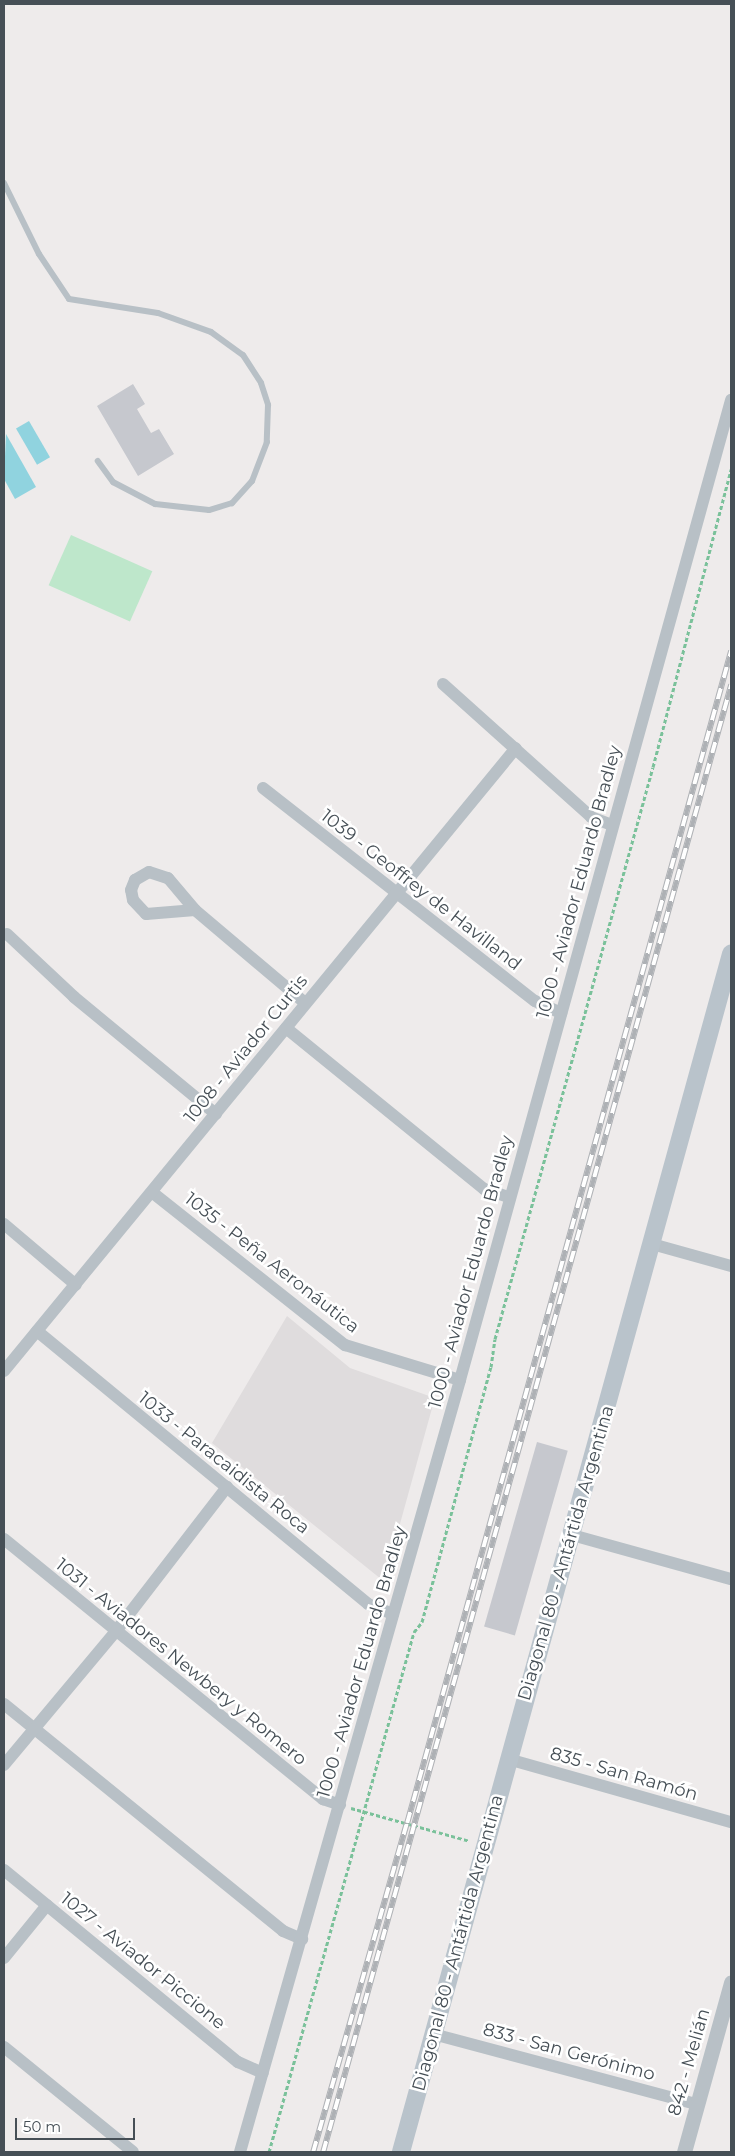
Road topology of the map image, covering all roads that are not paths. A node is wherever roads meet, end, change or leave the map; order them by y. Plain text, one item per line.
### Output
1 (4, 183) edge
2 (731, 400) edge
3 (98, 461) dead end
4 (443, 684) dead end
5 (516, 748) junction
6 (263, 788) dead end
7 (612, 824) junction
8 (397, 893) junction
9 (194, 910) junction
10 (7, 934) dead end
11 (731, 956) edge
12 (305, 1003) junction
13 (561, 1013) junction
14 (286, 1028) junction
15 (216, 1114) junction
16 (153, 1193) junction
17 (509, 1197) junction
18 (4, 1224) edge
19 (652, 1244) junction
20 (731, 1266) edge
21 (76, 1284) junction
22 (37, 1332) junction
23 (4, 1371) edge
24 (460, 1380) junction
25 (227, 1486) junction
26 (572, 1535) junction
27 (4, 1540) edge
28 (731, 1579) edge
29 (393, 1614) junction
30 (116, 1630) junction
31 (4, 1704) edge
32 (34, 1729) junction
33 (508, 1759) junction
34 (4, 1764) edge
35 (340, 1805) junction
36 (731, 1822) edge
37 (4, 1870) edge
38 (46, 1905) junction
39 (302, 1939) junction
40 (4, 1958) edge
41 (731, 1982) edge
42 (433, 2034) junction
43 (4, 2047) edge
44 (263, 2073) junction
45 (697, 2104) junction
46 (133, 2152) edge
47 (240, 2152) edge
48 (401, 2152) edge
49 (684, 2152) edge

1 - 3 lane
2 - 7 street, 1000 - Aviador Eduardo Bradley
4 - 5 street
5 - 7 street
5 - 8 street, 1008 - Aviador Curtis
6 - 8 street, 1039 - Geoffrey de Havilland
7 - 13 street, 1000 - Aviador Eduardo Bradley
8 - 12 street, 1008 - Aviador Curtis
8 - 13 street, 1039 - Geoffrey de Havilland
9 - 9 street
9 - 12 street
10 - 15 street
11 - 19 main road, Diagonal 80 - Antártida Argentina
12 - 14 street, 1008 - Aviador Curtis
13 - 17 street, 1000 - Aviador Eduardo Bradley
14 - 15 street, 1008 - Aviador Curtis
14 - 17 street
15 - 16 street, 1008 - Aviador Curtis
16 - 21 street, 1008 - Aviador Curtis
16 - 24 street, 1035 - Peña Aeronáutica
17 - 24 street, 1000 - Aviador Eduardo Bradley
18 - 21 street
19 - 20 street
19 - 26 main road, Diagonal 80 - Antártida Argentina
21 - 22 street, 1008 - Aviador Curtis
22 - 23 street, 1008 - Aviador Curtis
22 - 25 street, 1033 - Paracaidista Roca
24 - 29 street, 1000 - Aviador Eduardo Bradley
25 - 29 street, 1033 - Paracaidista Roca
25 - 30 street
26 - 28 street
26 - 33 main road, Diagonal 80 - Antártida Argentina
27 - 30 street, 1031 - Aviadores Newbery y Romero
29 - 35 street, 1000 - Aviador Eduardo Bradley
30 - 32 street
30 - 35 street, 1031 - Aviadores Newbery y Romero
31 - 32 street
32 - 34 street
32 - 39 street
33 - 36 street, 835 - San Ramón
33 - 42 main road, Diagonal 80 - Antártida Argentina
35 - 39 street, 1000 - Aviador Eduardo Bradley
37 - 38 street, 1027 - Aviador Piccione
38 - 40 street
38 - 44 street, 1027 - Aviador Piccione
39 - 44 street, 1000 - Aviador Eduardo Bradley
41 - 45 street, 842 - Melián
42 - 45 street, 833 - San Gerónimo
42 - 48 main road, Diagonal 80 - Antártida Argentina
43 - 46 street
44 - 47 street, 1000 - Aviador Eduardo Bradley
45 - 49 street, 842 - Melián

